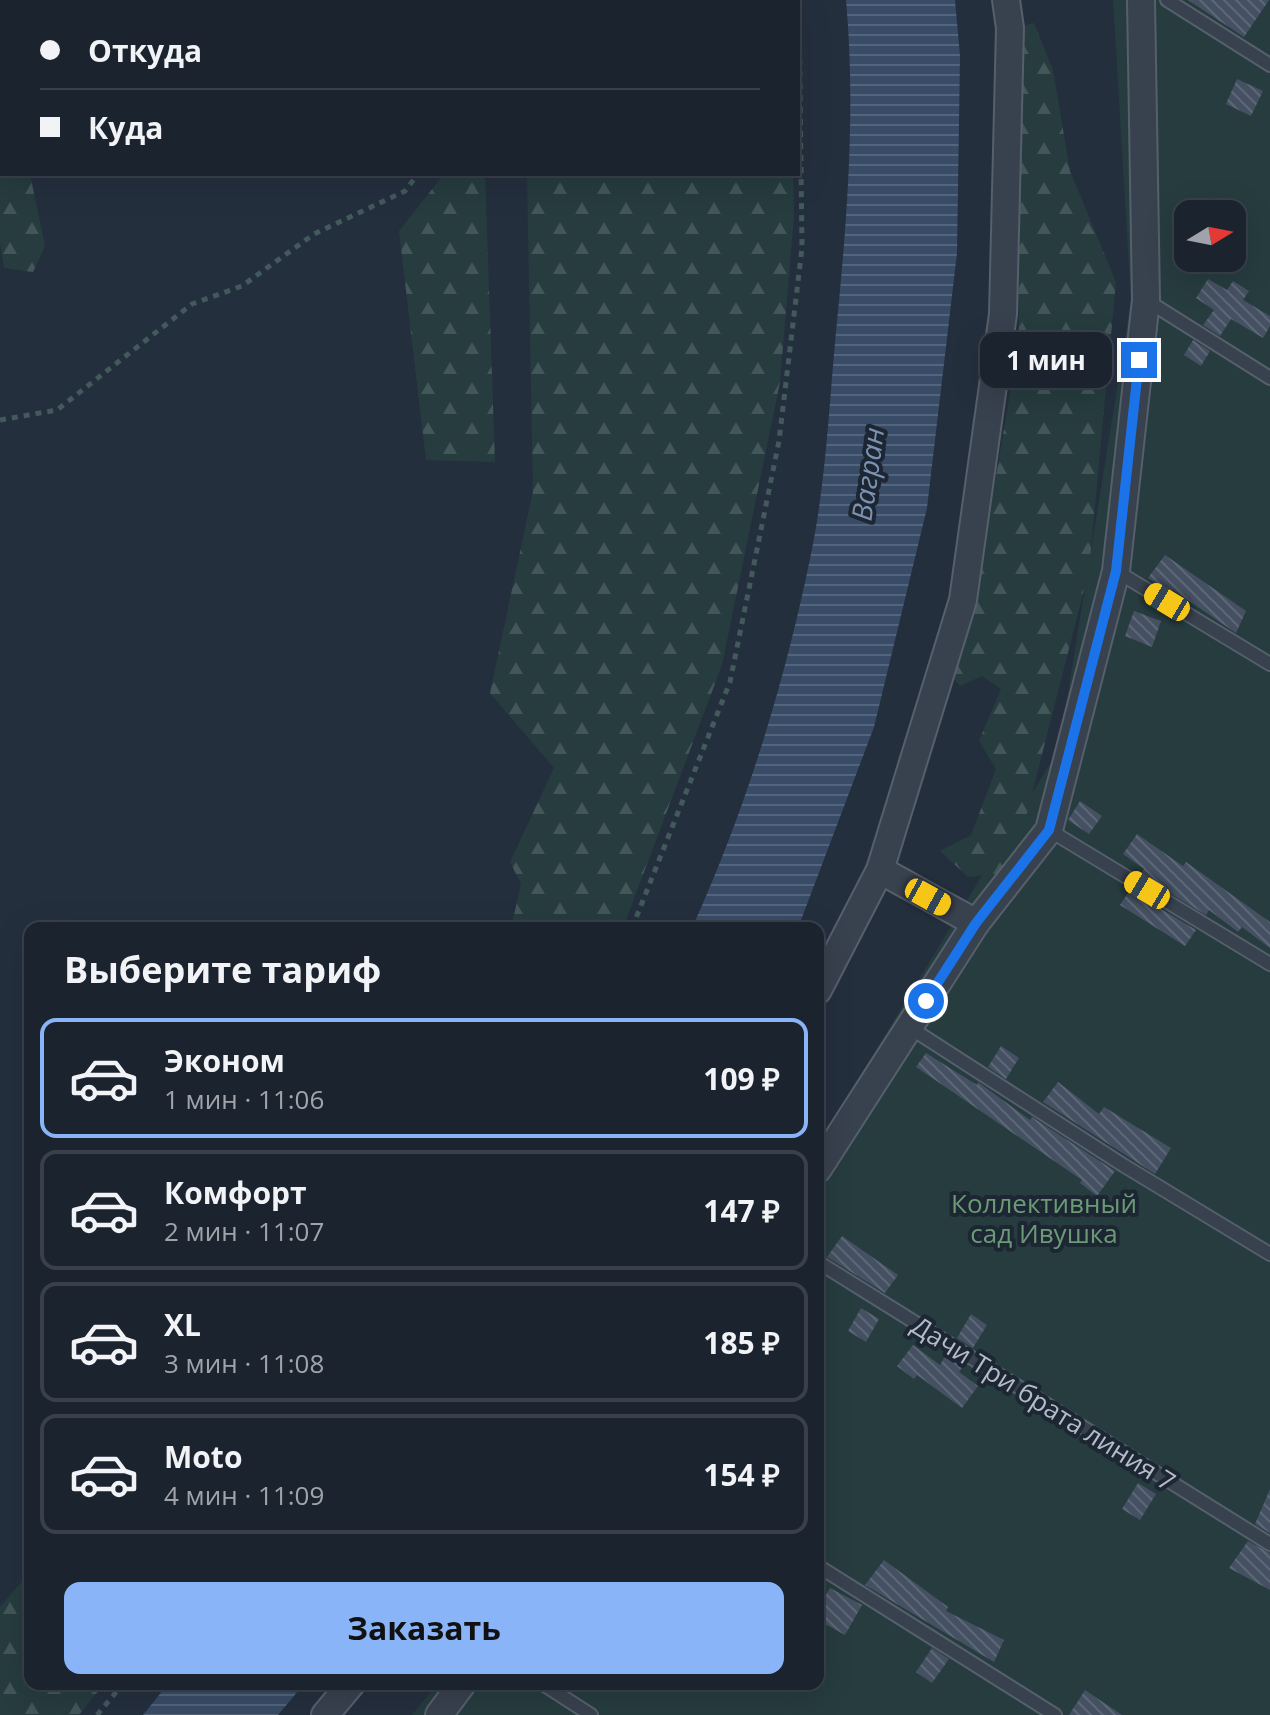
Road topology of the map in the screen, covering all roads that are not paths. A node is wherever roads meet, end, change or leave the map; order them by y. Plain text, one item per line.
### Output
1 (1006, 0) edge
2 (1141, 0) edge
3 (1167, 0) edge
4 (1270, 65) edge
5 (1146, 300) junction
6 (1270, 378) edge
7 (1116, 571) junction
8 (1270, 664) edge
9 (1049, 830) junction
10 (880, 870) junction
11 (976, 923) junction
12 (1270, 964) edge
13 (824, 978) edge
14 (909, 1027) junction
15 (824, 1160) edge
16 (1270, 1254) edge
17 (824, 1266) edge
18 (1270, 1544) edge
19 (824, 1570) edge
20 (346, 1690) edge
21 (458, 1690) edge
22 (552, 1690) edge
23 (325, 1715) edge
24 (439, 1715) edge
25 (591, 1715) edge
26 (1055, 1715) edge

1 - 10 street
2 - 5 street
3 - 4 lane
5 - 6 lane
5 - 7 street
7 - 8 lane
7 - 9 street
9 - 11 street
9 - 12 lane
10 - 11 street
10 - 13 street
11 - 14 street
14 - 15 street
14 - 16 lane
17 - 18 lane, Дачи Три брата линия 7
19 - 26 lane
20 - 23 street
21 - 24 street
22 - 25 lane

